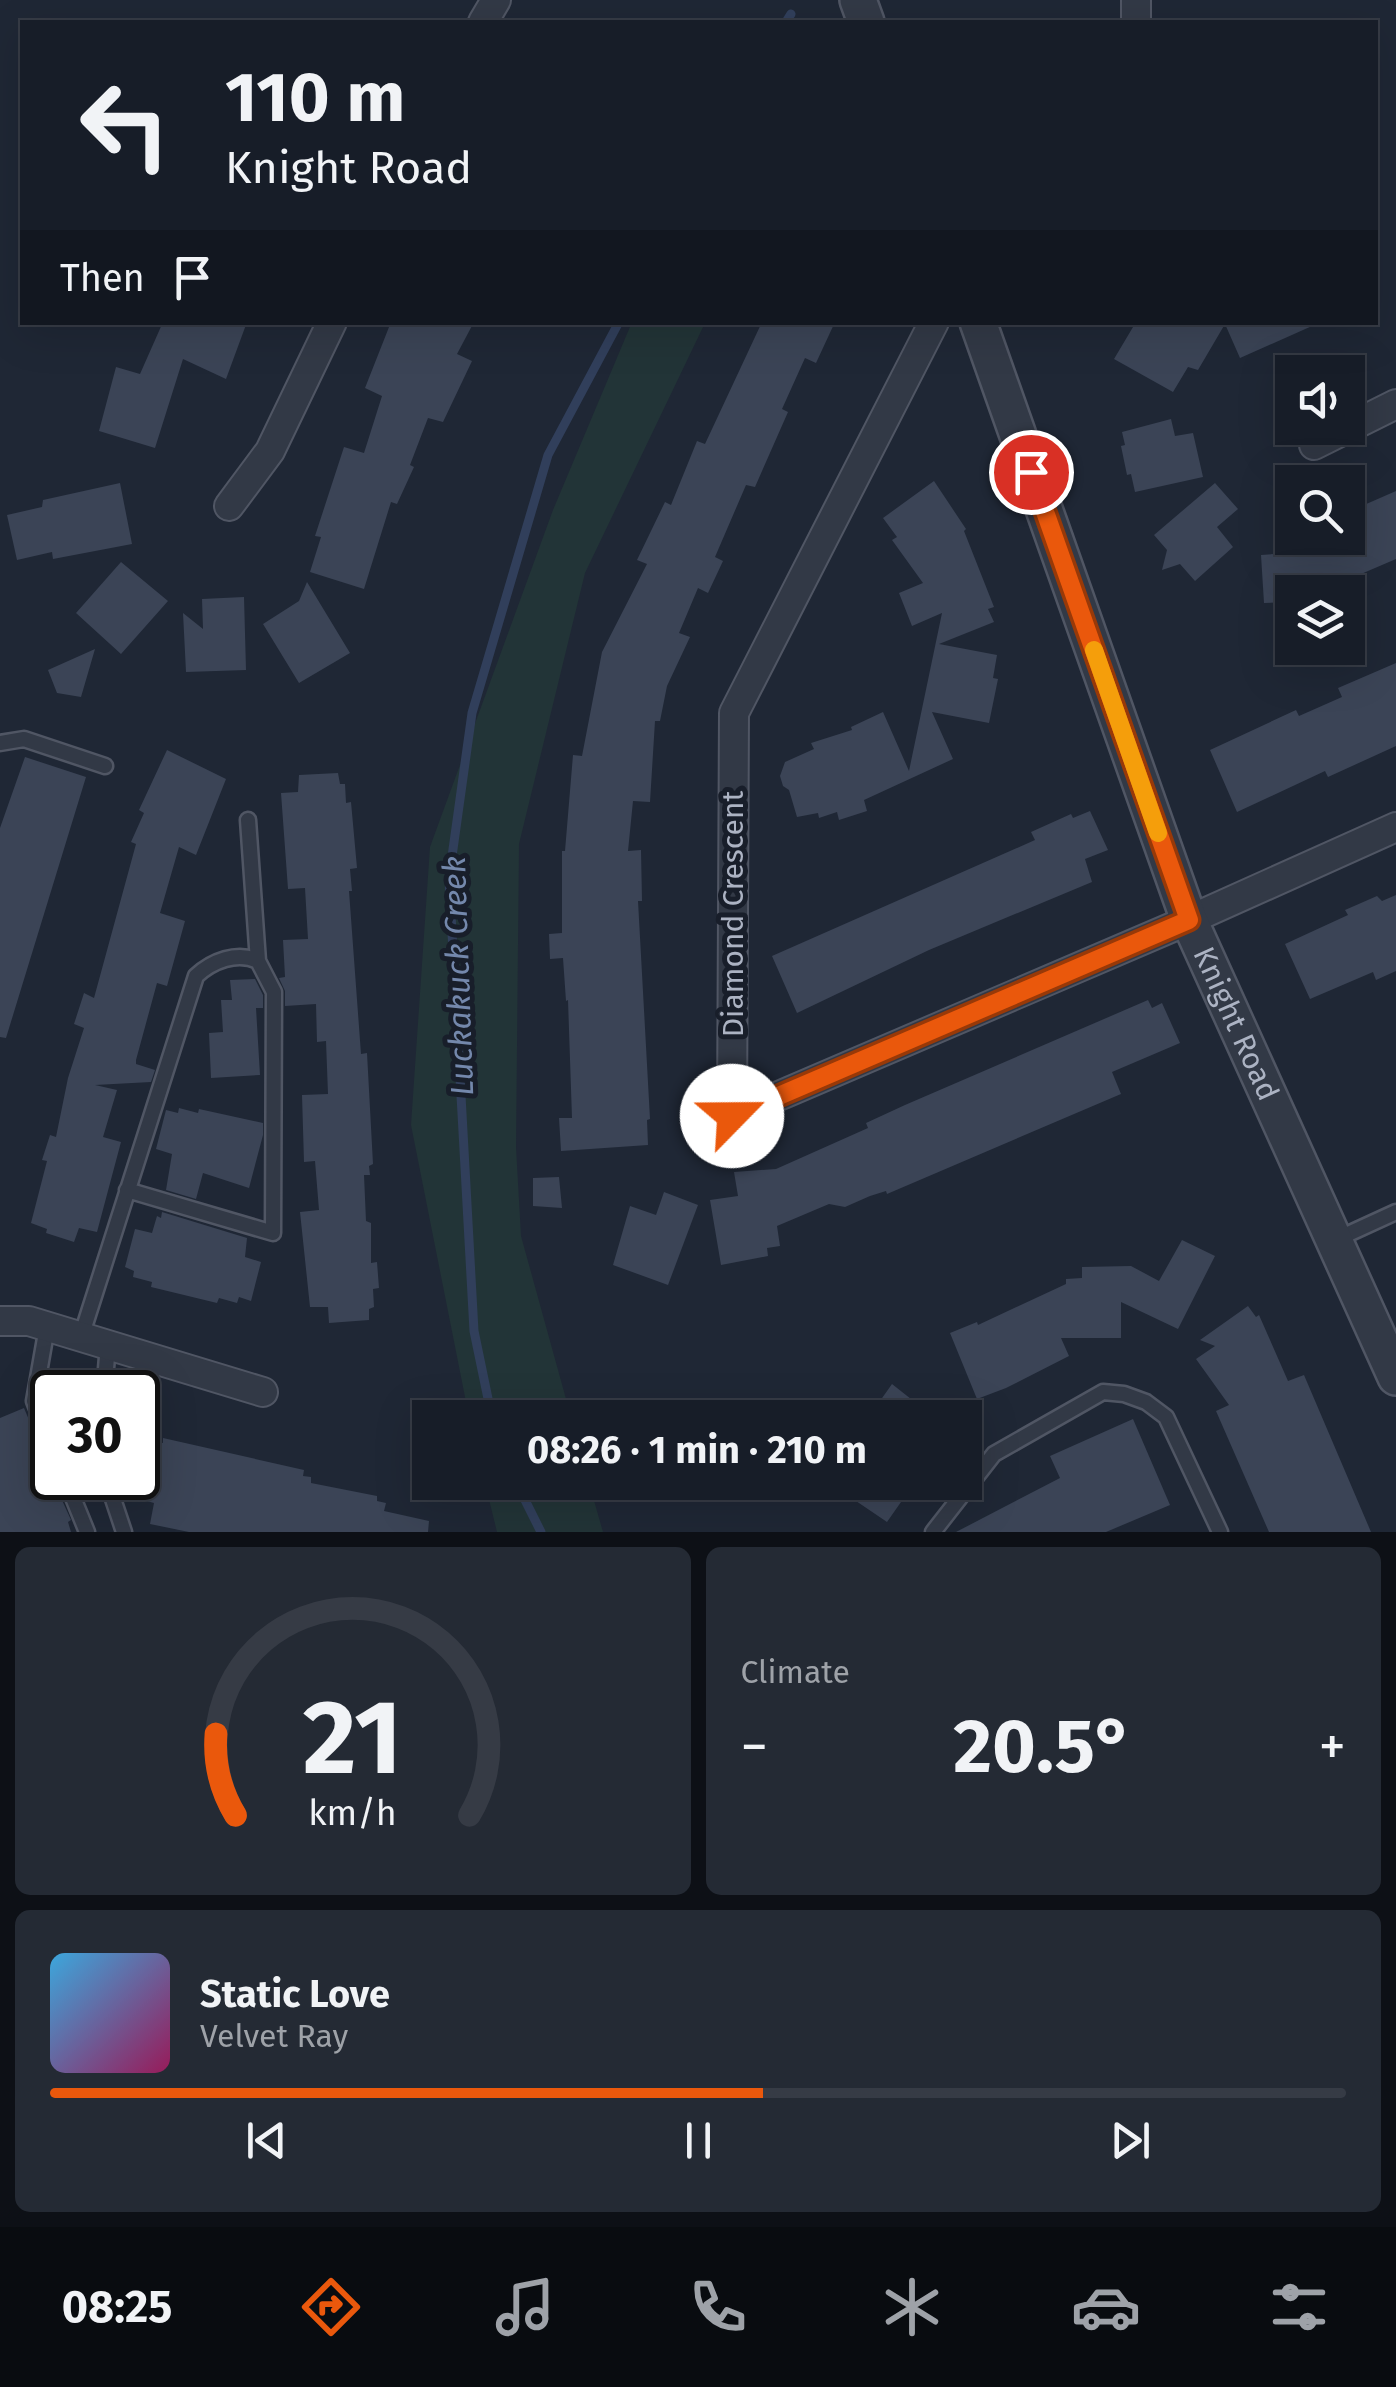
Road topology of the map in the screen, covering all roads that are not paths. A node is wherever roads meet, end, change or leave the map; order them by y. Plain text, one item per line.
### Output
1 (331, 325) edge
2 (932, 325) edge
3 (979, 325) edge
4 (1396, 404) edge
5 (1365, 419) edge
6 (229, 506) dead end
7 (0, 743) edge
8 (105, 766) dead end
9 (248, 820) dead end
10 (1396, 828) edge
11 (1189, 920) junction
12 (258, 961) junction
13 (127, 1190) junction
14 (1396, 1212) edge
15 (1334, 1240) junction
16 (0, 1321) edge
17 (47, 1327) junction
18 (80, 1337) junction
19 (108, 1346) junction
20 (39, 1370) edge
21 (106, 1370) edge
22 (1396, 1378) edge
23 (263, 1392) dead end
24 (74, 1500) edge
25 (113, 1500) edge
26 (86, 1532) edge
27 (124, 1532) edge
28 (933, 1532) edge
29 (1220, 1532) edge

1 - 6 street
2 - 11 street, Diamond Crescent
3 - 11 street, Knight Road
4 - 5 street
7 - 8 lane
9 - 12 lane
10 - 11 street
11 - 15 street, Knight Road
12 - 13 lane
12 - 13 lane
13 - 18 lane
14 - 15 lane
15 - 22 street, Knight Road
16 - 17 street
17 - 18 street
17 - 20 lane
18 - 19 street
19 - 21 lane
19 - 23 street
24 - 26 lane
25 - 27 lane
28 - 29 lane

